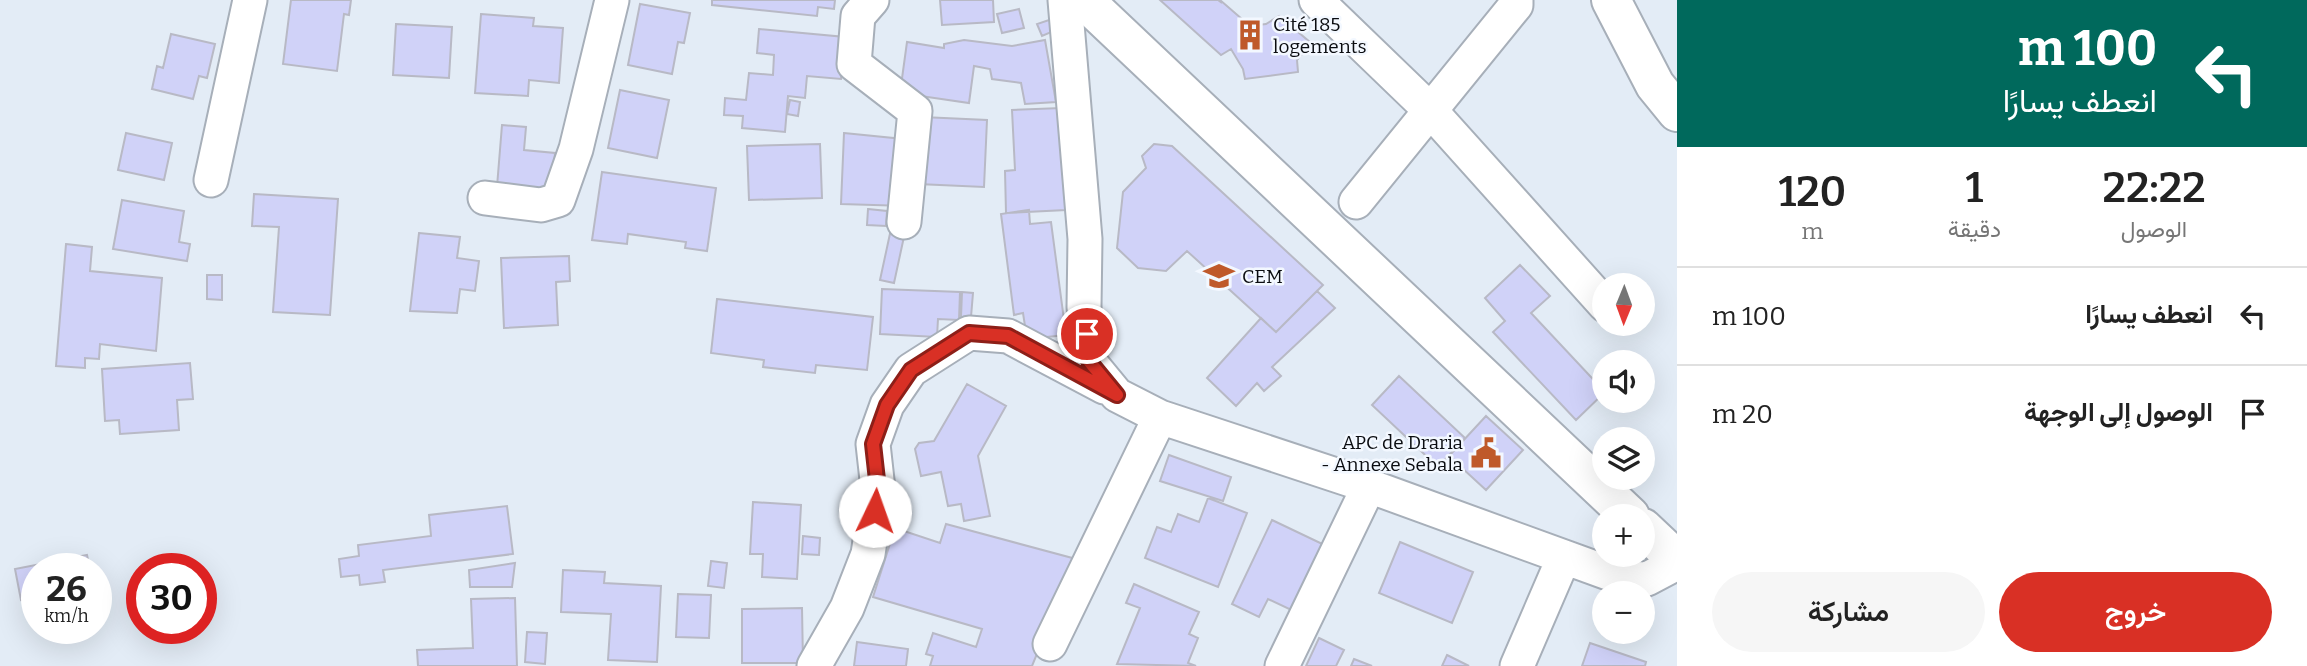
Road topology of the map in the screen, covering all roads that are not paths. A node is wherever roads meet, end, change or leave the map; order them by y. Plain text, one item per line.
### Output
1 (250, 0) edge
2 (612, 0) edge
3 (872, 0) edge
4 (1065, 0) edge
5 (1084, 0) edge
6 (1316, 0) edge
7 (1516, 0) edge
8 (1611, 0) edge
9 (1429, 109) junction
10 (1677, 112) edge
11 (211, 180) dead end
12 (485, 198) dead end
13 (1356, 202) dead end
14 (904, 222) dead end
15 (1592, 291) edge
16 (1117, 395) junction
17 (1160, 417) junction
18 (1369, 486) junction
19 (1617, 504) edge
20 (1655, 540) edge
21 (1564, 557) junction
22 (1677, 561) edge
23 (1050, 644) dead end
24 (814, 666) edge
25 (1282, 666) edge
26 (1517, 666) edge

1 - 11 street
2 - 12 street
3 - 14 street
4 - 16 street
5 - 19 main road
6 - 9 street
7 - 9 street
8 - 10 main road
9 - 13 street
9 - 15 street
16 - 17 street
16 - 24 street
17 - 18 street
17 - 23 street
18 - 21 street
18 - 25 street
20 - 22 main road
21 - 22 street
21 - 26 street

